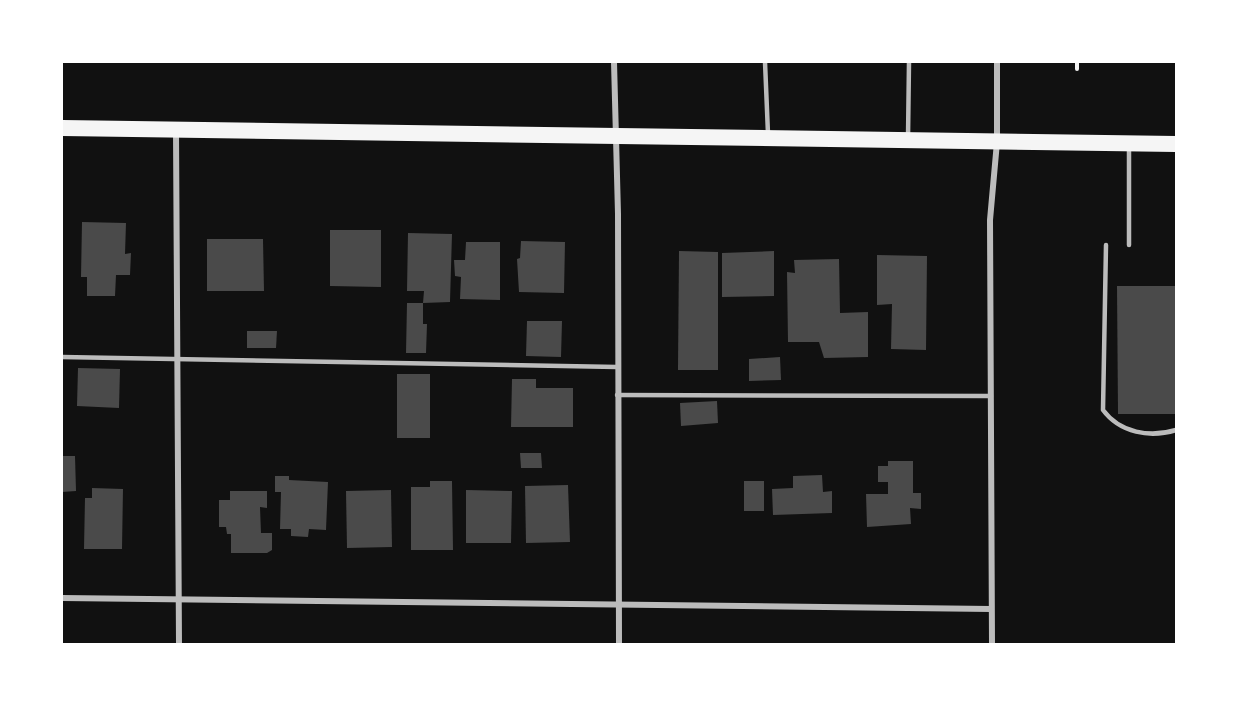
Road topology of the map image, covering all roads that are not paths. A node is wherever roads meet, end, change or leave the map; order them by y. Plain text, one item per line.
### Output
1 (614, 62) edge
2 (765, 62) edge
3 (909, 62) edge
4 (997, 62) edge
5 (62, 129) edge
6 (176, 130) junction
7 (617, 136) junction
8 (768, 139) junction
9 (908, 141) junction
10 (998, 142) junction
11 (1129, 144) junction
12 (1176, 144) edge
13 (1106, 245) dead end
14 (1129, 245) dead end
15 (62, 357) edge
16 (177, 361) junction
17 (617, 367) junction
18 (617, 395) junction
19 (992, 396) junction
20 (1176, 430) edge
21 (62, 598) edge
22 (179, 598) junction
23 (619, 607) junction
24 (991, 609) junction
25 (179, 645) edge
26 (619, 645) edge
27 (993, 645) edge

1 - 7 street
2 - 8 lane
3 - 9 lane
4 - 10 street
5 - 6 highway
6 - 7 highway
6 - 16 street
7 - 8 highway
7 - 17 street
8 - 9 highway
9 - 10 highway
10 - 11 highway
10 - 19 street
11 - 12 highway
11 - 14 lane
13 - 20 lane
15 - 16 lane
16 - 17 lane
16 - 22 street
17 - 18 street
18 - 19 lane
18 - 23 street
19 - 24 street
21 - 22 street
22 - 23 street
22 - 25 street
23 - 24 street
23 - 26 street
24 - 27 street

